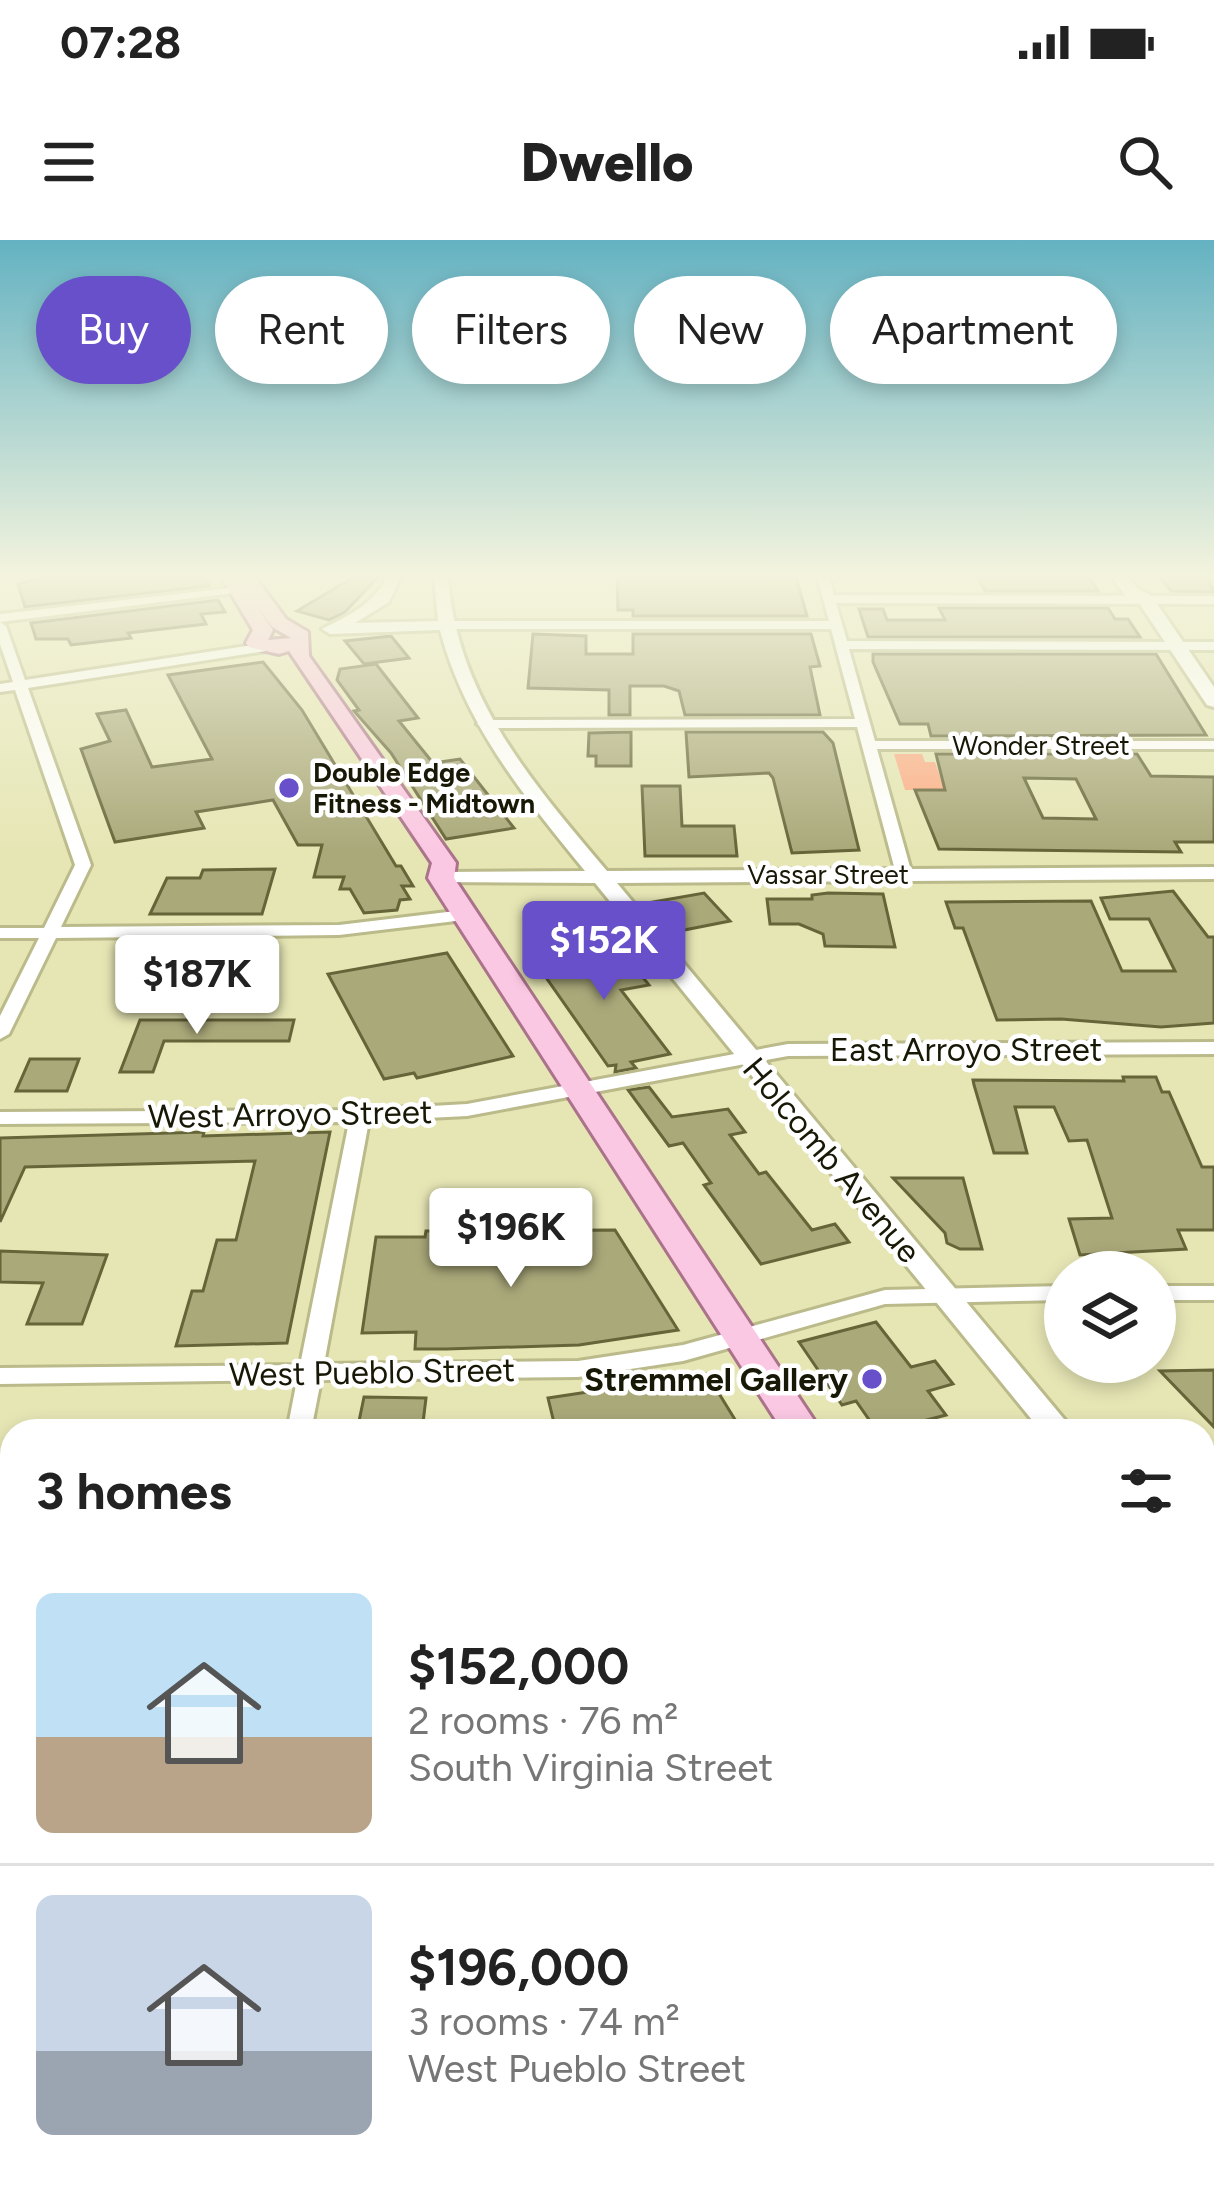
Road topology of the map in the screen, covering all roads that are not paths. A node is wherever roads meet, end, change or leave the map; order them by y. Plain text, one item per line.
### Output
1 (15, 668) edge
2 (127, 668) edge
3 (291, 668) edge
4 (307, 668) edge
5 (463, 668) edge
6 (847, 668) edge
7 (1192, 668) edge
8 (21, 686) junction
9 (0, 688) edge
10 (1214, 700) edge
11 (863, 723) junction
12 (484, 724) junction
13 (869, 745) junction
14 (1214, 745) edge
15 (1214, 873) edge
16 (596, 874) junction
17 (904, 874) junction
18 (441, 878) junction
19 (464, 915) junction
20 (51, 932) junction
21 (0, 933) edge
22 (0, 1034) edge
23 (1214, 1048) edge
24 (747, 1057) junction
25 (578, 1091) junction
26 (360, 1116) junction
27 (0, 1118) edge
28 (1044, 1293) edge
29 (1176, 1293) edge
30 (1214, 1293) edge
31 (944, 1294) junction
32 (740, 1337) junction
33 (310, 1372) junction
34 (0, 1376) edge
35 (300, 1419) edge
36 (794, 1419) edge
37 (1048, 1419) edge

1 - 8 street
2 - 8 street
3 - 18 main road
4 - 18 main road
5 - 12 street, Holcomb Avenue
6 - 11 street
7 - 10 main road
8 - 9 street
8 - 20 street
11 - 12 street
11 - 13 street
12 - 16 street, Holcomb Avenue
13 - 14 street, Wonder Street
13 - 17 street
15 - 17 street, Vassar Street
16 - 17 street, Vassar Street
16 - 18 street, Vassar Street
16 - 24 street, Holcomb Avenue
18 - 19 main road
19 - 20 street
19 - 25 main road
20 - 21 street
20 - 22 street
23 - 24 street, East Arroyo Street
24 - 25 street, East Arroyo Street
24 - 31 street, Holcomb Avenue
25 - 26 street, West Arroyo Street
25 - 32 main road
26 - 27 street, West Arroyo Street
26 - 33 street
28 - 31 street, West Pueblo Street
29 - 30 street
31 - 32 street, West Pueblo Street
31 - 37 street, Holcomb Avenue
32 - 33 street, West Pueblo Street
32 - 36 main road
33 - 34 street, West Pueblo Street
33 - 35 street

